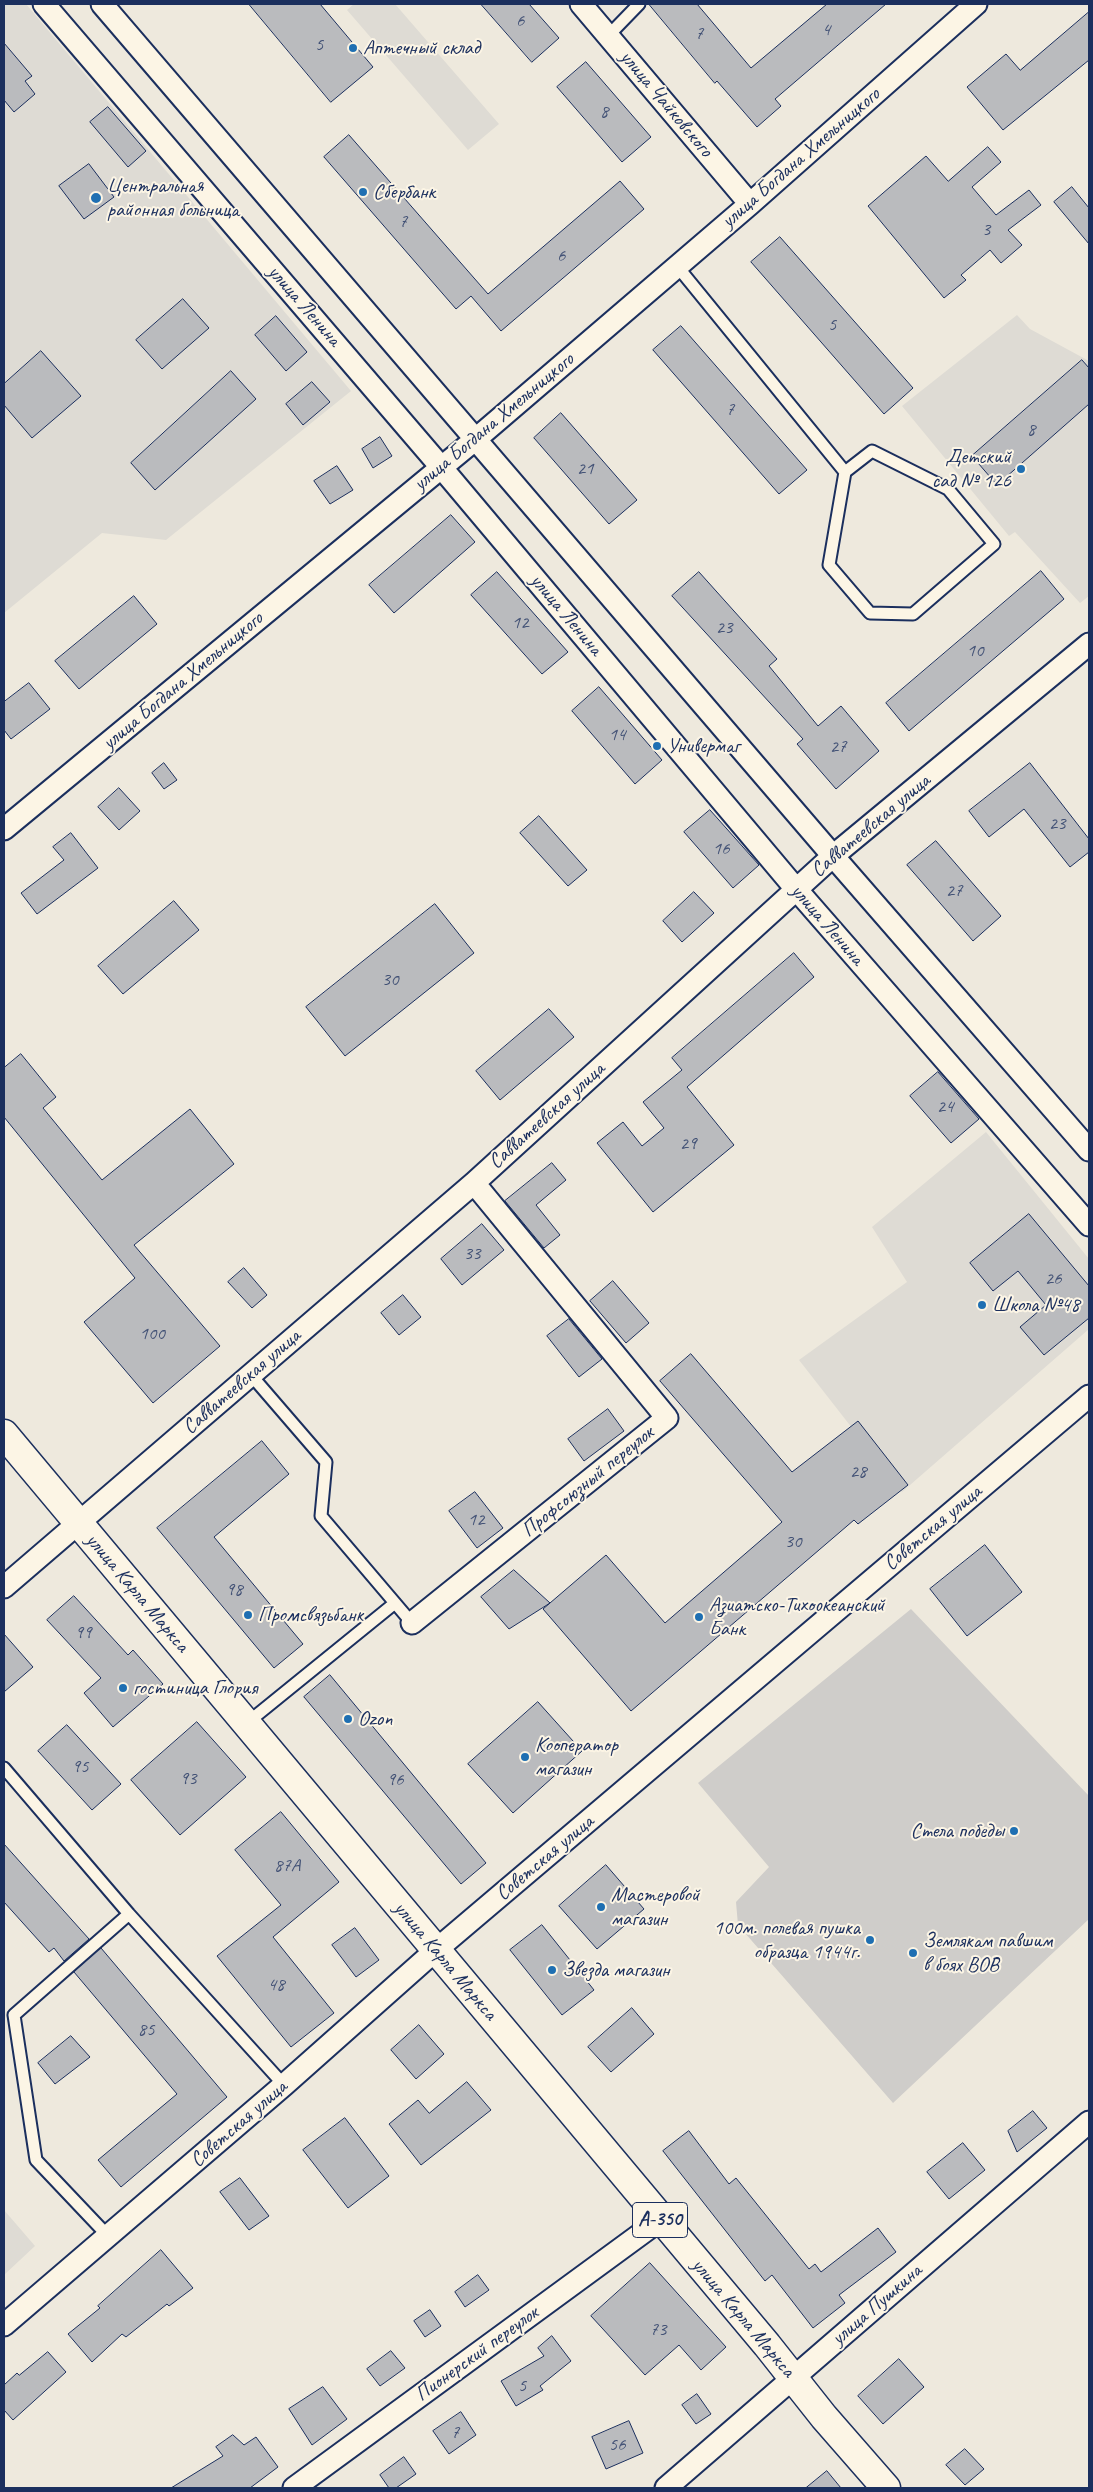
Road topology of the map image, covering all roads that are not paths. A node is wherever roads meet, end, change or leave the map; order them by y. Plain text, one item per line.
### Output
1 (44, 4) edge
2 (102, 4) edge
3 (581, 4) edge
4 (639, 4) edge
5 (976, 4) edge
6 (608, 36) junction
7 (750, 204) junction
8 (678, 266) junction
9 (477, 438) junction
10 (441, 467) junction
11 (845, 472) junction
12 (1089, 644) edge
13 (4, 829) edge
14 (833, 856) junction
15 (796, 890) junction
16 (1089, 1150) edge
17 (474, 1182) junction
18 (1089, 1225) edge
19 (250, 1375) junction
20 (1089, 1396) edge
21 (4, 1434) edge
22 (78, 1523) junction
23 (4, 1587) edge
24 (394, 1603) junction
25 (412, 1624) joint
26 (247, 1723) junction
27 (4, 1768) edge
28 (129, 1914) junction
29 (436, 1950) junction
30 (284, 2085) junction
31 (1089, 2122) edge
32 (660, 2220) junction
33 (108, 2236) junction
34 (4, 2325) edge
35 (792, 2377) junction
36 (294, 2488) edge
37 (666, 2488) edge
38 (886, 2488) edge

1 - 10 street, улица Ленина
2 - 9 street
3 - 6 street, улица Чайковского
4 - 6 lane
5 - 7 street, улица Богдана Хмельницкого
6 - 7 street, улица Чайковского
7 - 8 street, улица Богдана Хмельницкого
8 - 9 street, улица Богдана Хмельницкого
8 - 11 lane
9 - 10 street, улица Богдана Хмельницкого
9 - 14 street
10 - 13 street, улица Богдана Хмельницкого
10 - 15 street, улица Ленина
11 - 11 lane
12 - 14 street, Савватеевская улица
14 - 15 street, Савватеевская улица
14 - 16 street
15 - 17 street, Савватеевская улица
15 - 18 street, улица Ленина
17 - 19 street, Савватеевская улица
17 - 25 street, Профсоюзный переулок
19 - 22 street, Савватеевская улица
19 - 24 lane
20 - 29 street, Советская улица
21 - 22 highway, улица Карла Маркса / А-350
22 - 23 street, Савватеевская улица
22 - 26 highway, улица Карла Маркса / А-350
24 - 25 lane
24 - 26 lane
26 - 29 highway, улица Карла Маркса / А-350
27 - 28 lane
28 - 30 lane
28 - 33 lane
29 - 30 street, Советская улица
29 - 32 highway, улица Карла Маркса / А-350
30 - 33 street, Советская улица
31 - 35 street, улица Пушкина
32 - 35 highway, улица Карла Маркса / А-350
32 - 36 street, Пионерский переулок
33 - 34 street, Советская улица
35 - 37 street, улица Пушкина
35 - 38 highway, улица Карла Маркса / А-350

